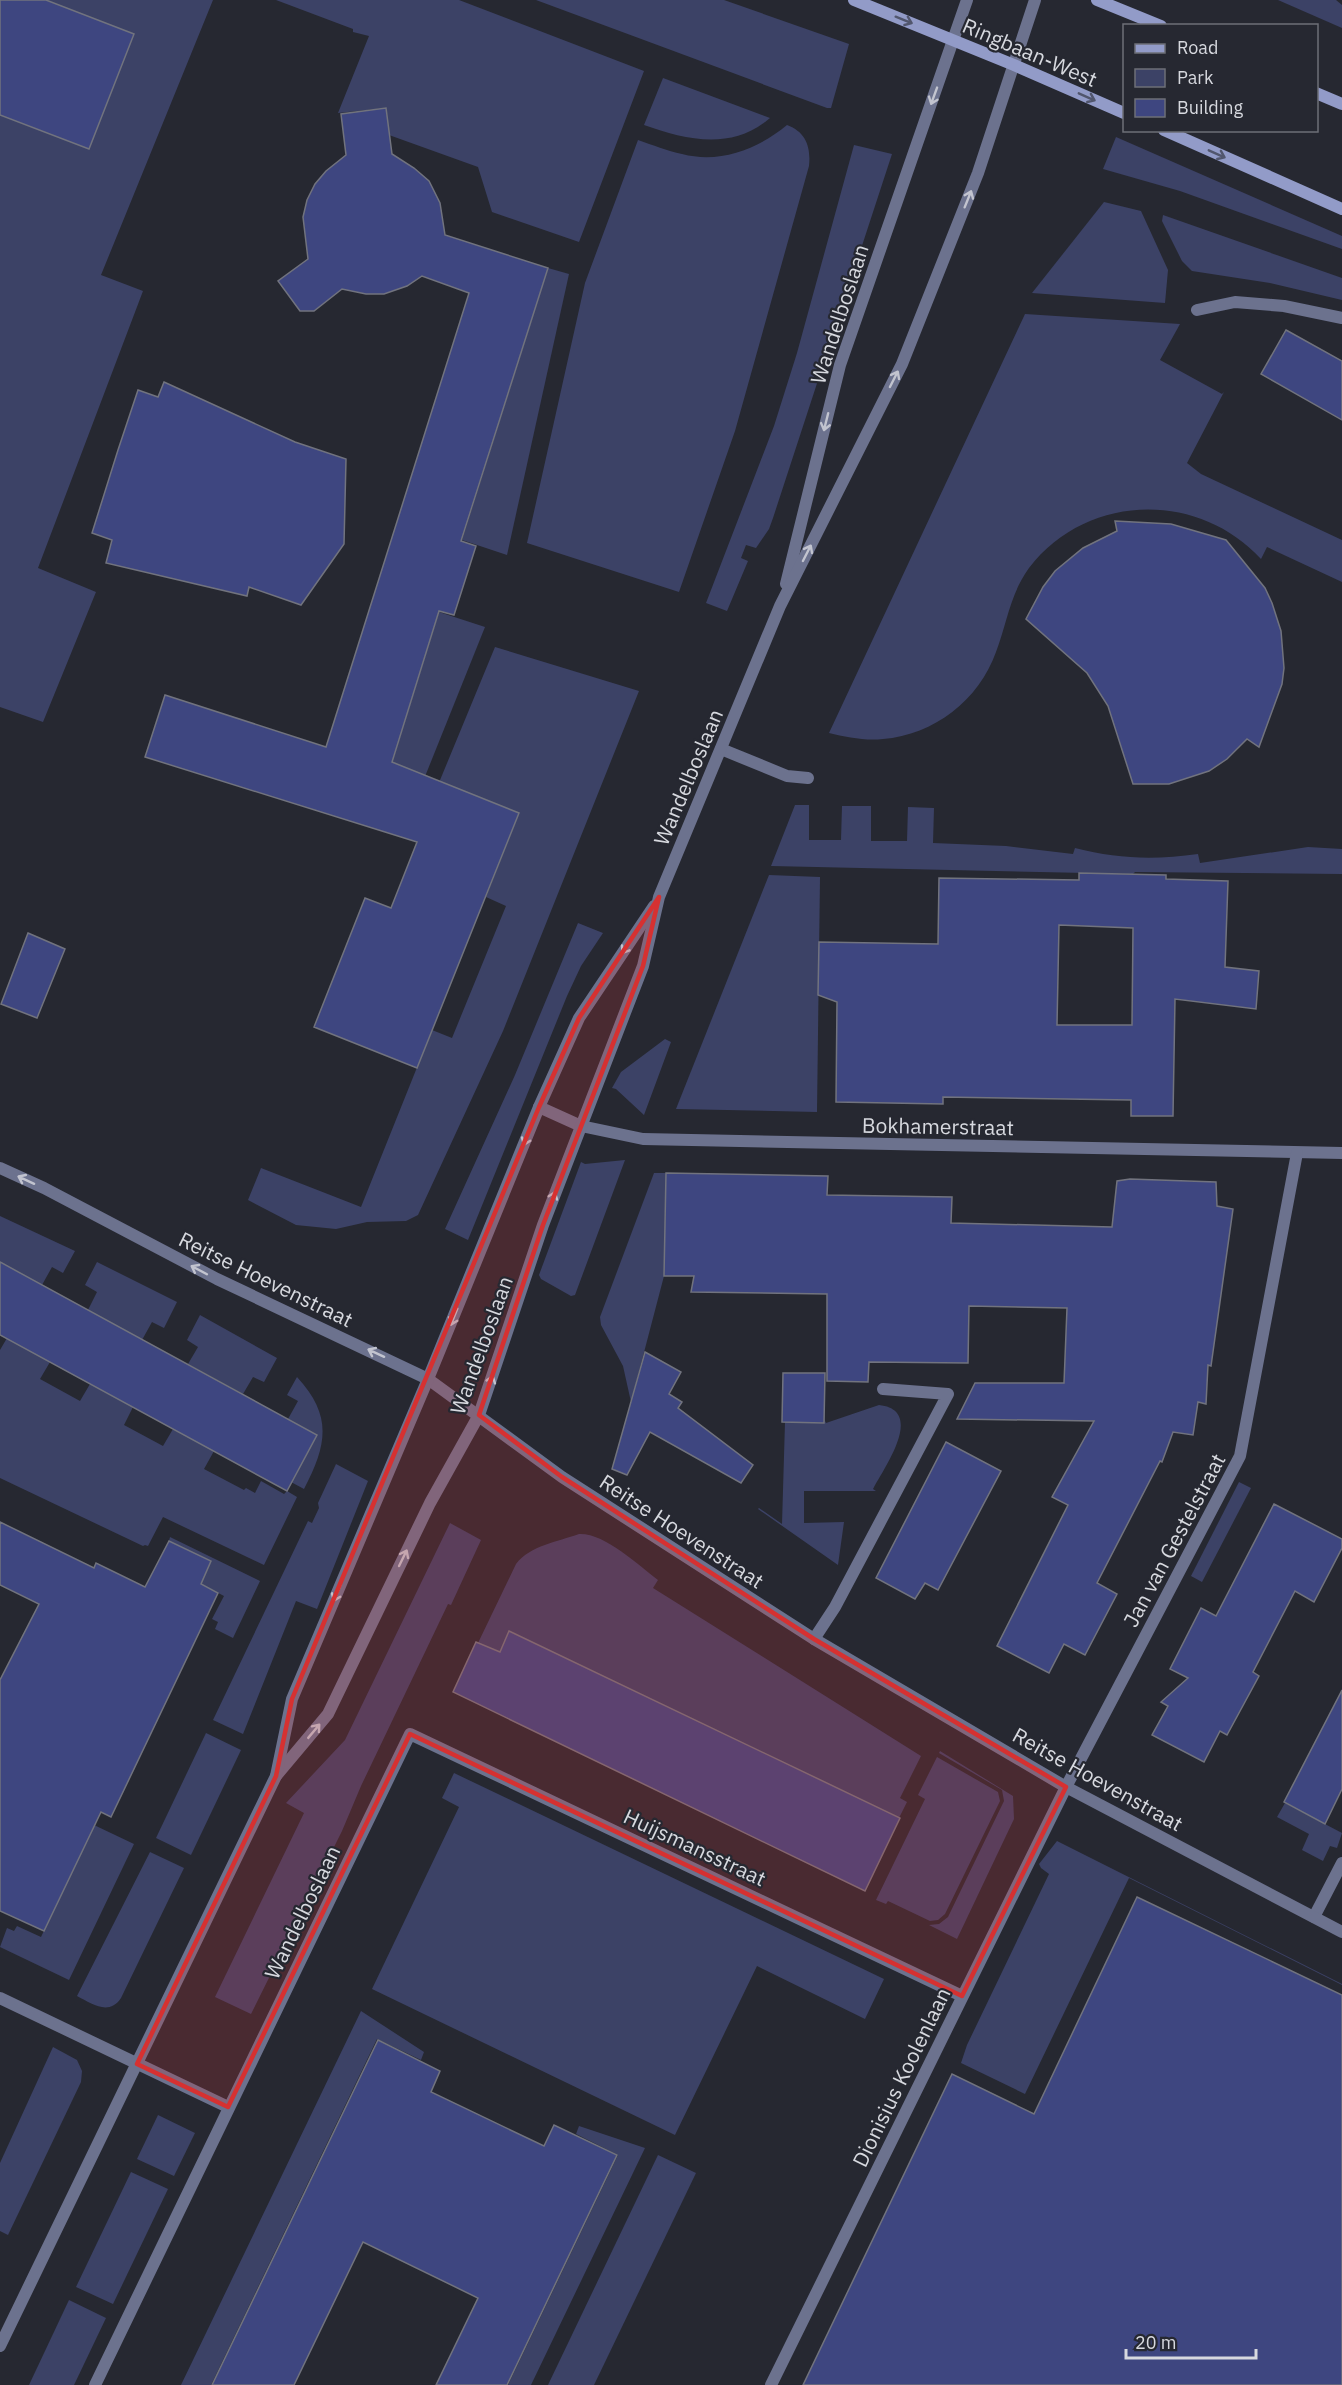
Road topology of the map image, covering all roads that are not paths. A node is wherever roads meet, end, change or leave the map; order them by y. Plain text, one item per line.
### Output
1 (854, 0) edge
2 (968, 0) edge
3 (1035, 0) edge
4 (1097, 0) edge
5 (1156, 24) edge
6 (954, 41) junction
7 (1014, 65) junction
8 (1318, 93) edge
9 (1342, 104) edge
10 (1123, 112) edge
11 (1169, 132) edge
12 (1342, 209) edge
13 (1197, 310) dead end
14 (1342, 318) edge
15 (780, 606) junction
16 (721, 749) junction
17 (807, 778) dead end
18 (659, 897) junction
19 (539, 1107) junction
20 (581, 1126) junction
21 (1297, 1153) junction
22 (1342, 1153) edge
23 (0, 1168) edge
24 (428, 1378) junction
25 (883, 1389) dead end
26 (479, 1415) junction
27 (814, 1639) junction
28 (410, 1734) joint
29 (276, 1776) junction
30 (1066, 1787) junction
31 (1342, 1863) edge
32 (1314, 1917) junction
33 (1342, 1932) edge
34 (962, 1996) junction
35 (0, 1998) edge
36 (137, 2064) junction
37 (228, 2107) junction
38 (0, 2346) edge
39 (95, 2385) edge
40 (771, 2385) edge

1 -> 6 main road, Ringbaan-West
2 - 6 street, Wandelboslaan
3 - 7 street, Wandelboslaan
4 - 5 main road
6 - 7 main road, Ringbaan-West
6 -> 15 street, Wandelboslaan
7 -> 10 main road, Ringbaan-West
15 -> 7 street, Wandelboslaan
8 - 9 main road
11 -> 12 main road
13 - 14 street
15 - 16 street, Wandelboslaan
16 - 17 street
16 - 18 street, Wandelboslaan
18 -> 19 street, Wandelboslaan
18 - 20 street, Wandelboslaan
19 - 20 street, Bokhamerstraat
19 -> 24 street, Wandelboslaan
20 - 21 street, Bokhamerstraat
26 -> 20 street, Wandelboslaan
21 - 22 street, Bokhamerstraat
21 - 30 street, Jan van Gestelstraat
24 -> 23 street, Reitse Hoevenstraat
24 - 26 street, Reitse Hoevenstraat
24 -> 29 street, Wandelboslaan
25 - 27 street
26 - 27 street, Reitse Hoevenstraat
29 -> 26 street, Wandelboslaan
27 - 30 street, Reitse Hoevenstraat
28 - 34 street, Huijsmansstraat
28 - 37 street, Wandelboslaan
29 - 36 street, Wandelboslaan
30 - 32 street, Reitse Hoevenstraat
30 - 34 street, Dionisius Koolenlaan
31 - 32 street
32 - 33 street, Reitse Hoevenstraat
34 - 40 street, Dionisius Koolenlaan
35 - 36 street
36 - 37 street
36 - 38 street, Wandelboslaan
37 - 39 street, Wandelboslaan

